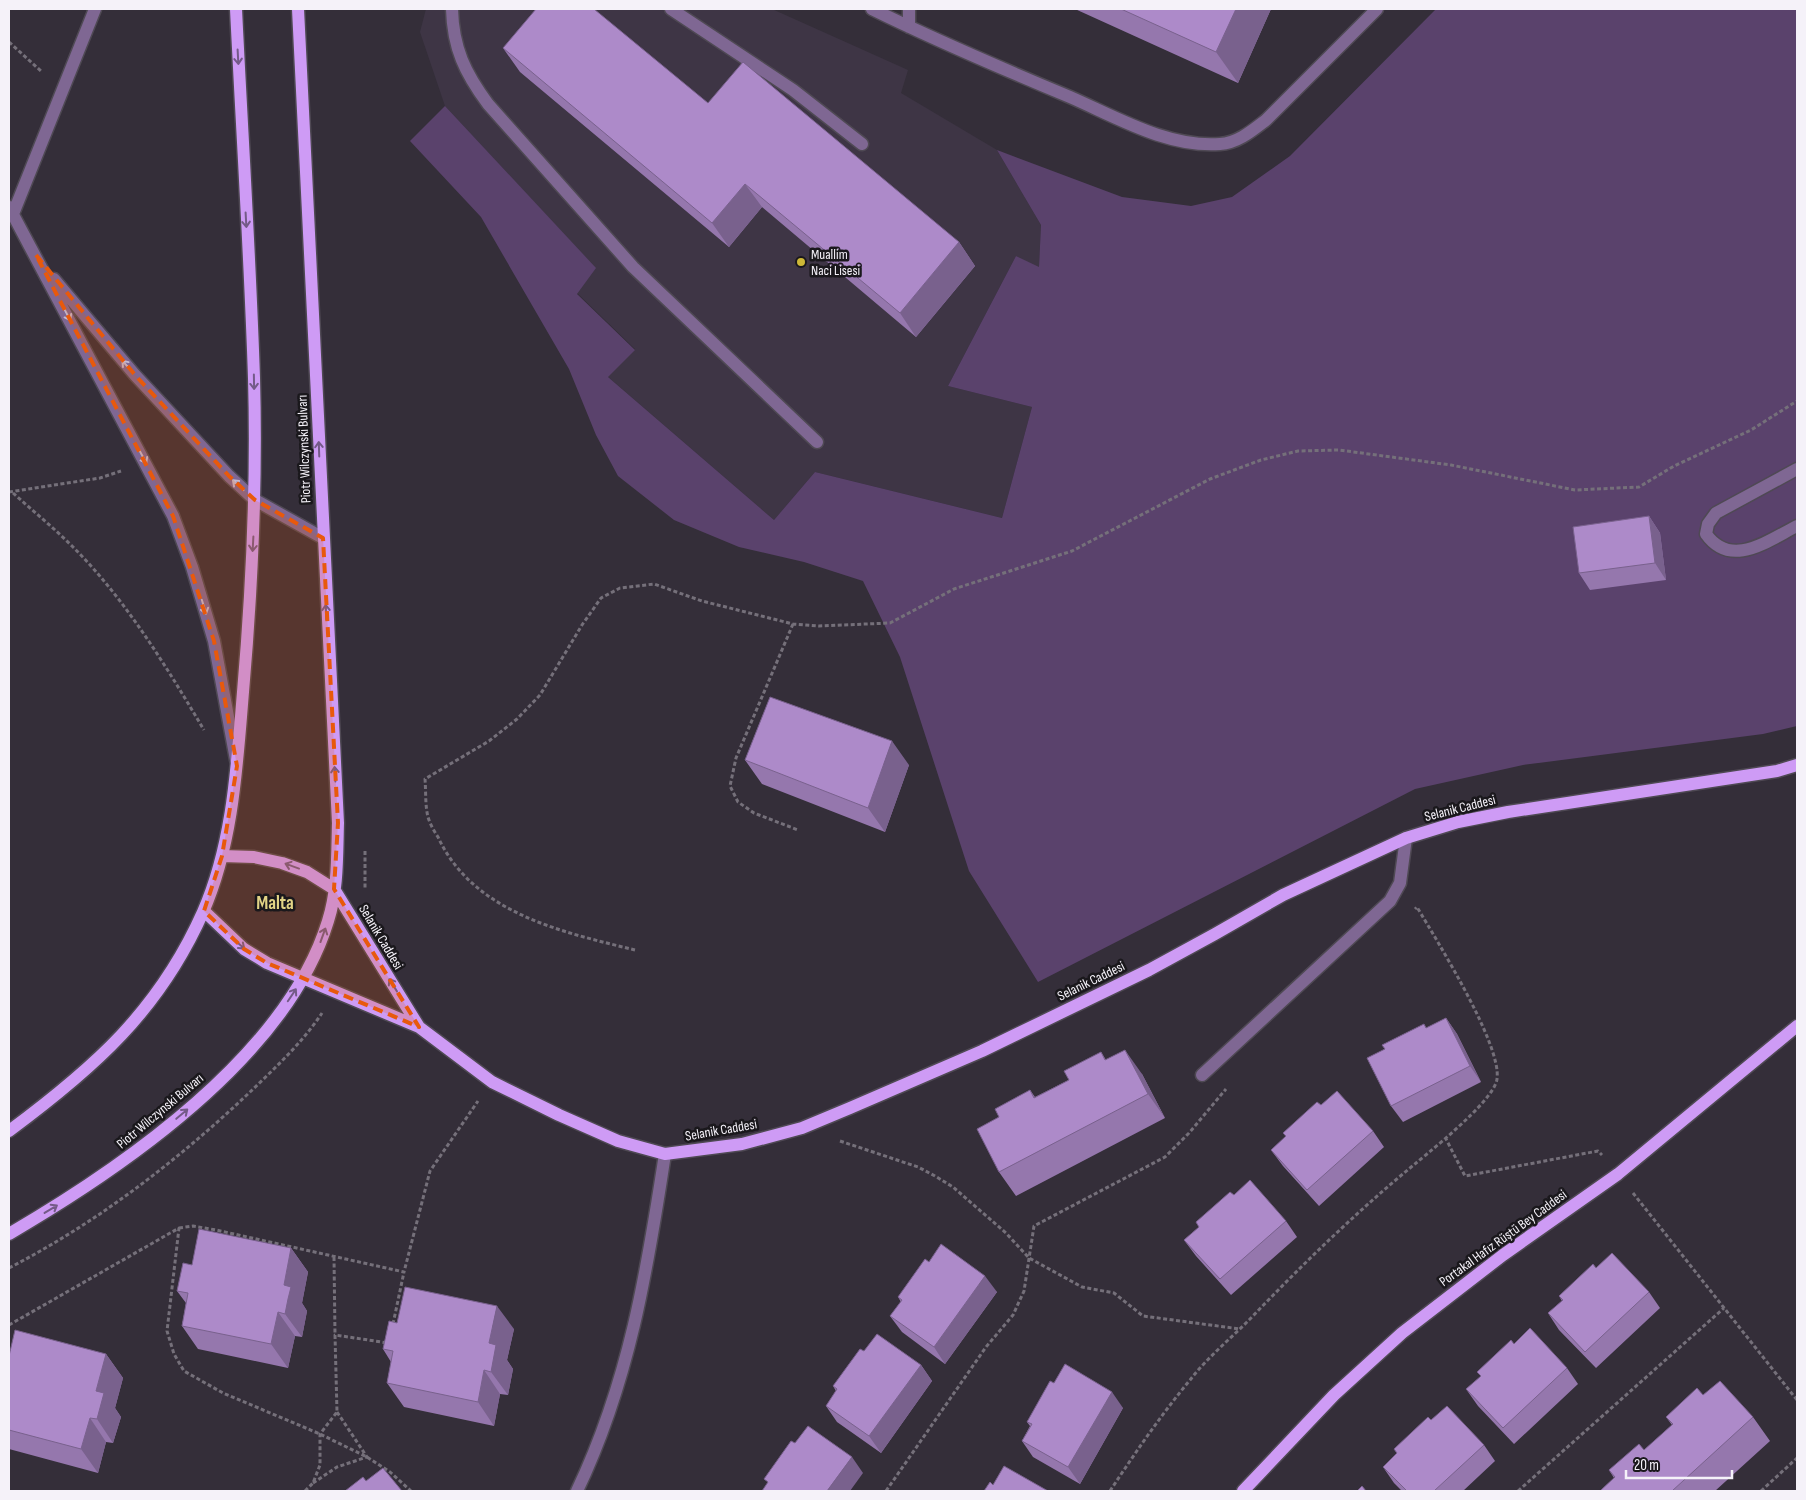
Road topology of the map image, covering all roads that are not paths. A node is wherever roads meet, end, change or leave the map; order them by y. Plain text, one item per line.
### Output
1 (95, 9) edge
2 (236, 9) edge
3 (298, 9) edge
4 (452, 9) edge
5 (671, 9) edge
6 (872, 9) edge
7 (909, 9) edge
8 (1377, 9) edge
9 (909, 27) junction
10 (862, 144) dead end
11 (11, 210) edge
12 (36, 255) junction
13 (817, 442) dead end
14 (1797, 469) edge
15 (255, 500) junction
16 (1797, 526) edge
17 (323, 538) junction
18 (1797, 765) edge
19 (237, 766) junction
20 (1406, 838) junction
21 (222, 856) junction
22 (334, 889) junction
23 (204, 910) junction
24 (303, 979) junction
25 (1797, 1026) edge
26 (419, 1027) junction
27 (1202, 1075) dead end
28 (9, 1131) edge
29 (665, 1154) junction
30 (9, 1234) edge
31 (577, 1491) edge
32 (1243, 1491) edge

1 - 11 street
2 -> 15 main road
17 -> 3 main road, Piotr Wilczynski Bulvarı
4 - 13 street
5 - 10 street
6 - 9 street
7 - 9 street
8 - 9 street
11 - 12 street
15 -> 12 street
12 -> 19 street
14 - 16 street
15 - 17 street
15 -> 19 main road
22 -> 17 main road, Piotr Wilczynski Bulvarı
18 - 20 main road, Selanik Caddesi
19 - 21 main road
20 - 27 street
20 - 29 main road, Selanik Caddesi
22 -> 21 main road
21 - 23 main road
24 -> 22 main road, Piotr Wilczynski Bulvarı
26 -> 22 main road, Selanik Caddesi
23 -> 24 main road
23 - 28 main road
24 - 26 main road, Selanik Caddesi
30 -> 24 main road, Piotr Wilczynski Bulvarı
25 - 32 main road, Portakal Hafız Rüştü Bey Caddesi
26 - 29 main road, Selanik Caddesi
29 - 31 street

